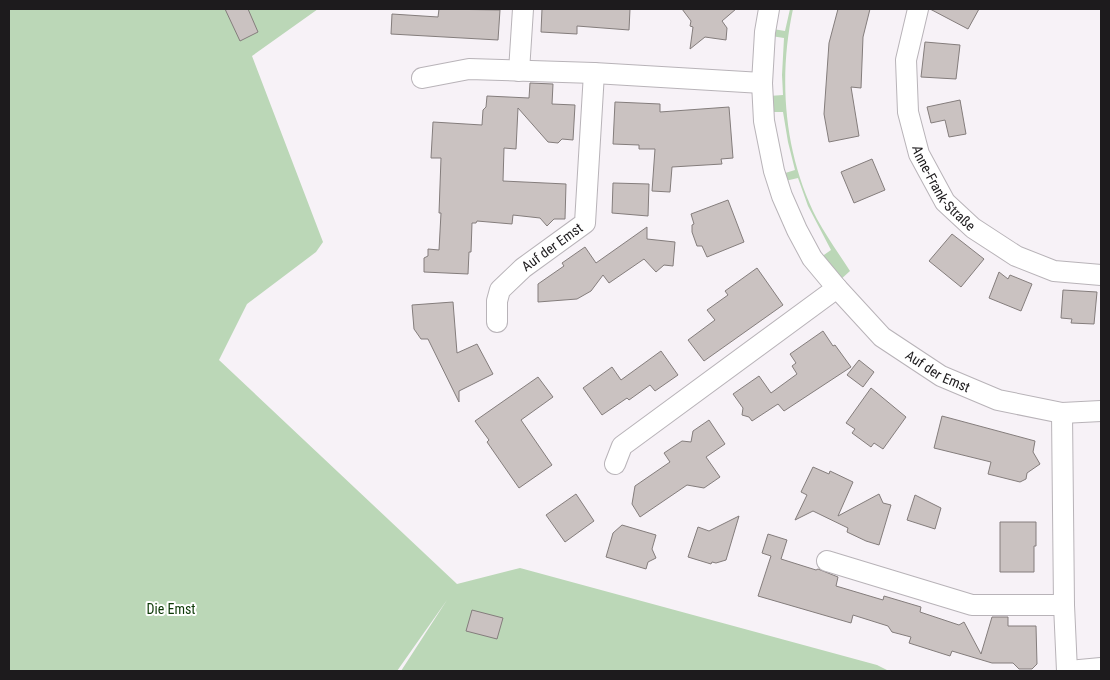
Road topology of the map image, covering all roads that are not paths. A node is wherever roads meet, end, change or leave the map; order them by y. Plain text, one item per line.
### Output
1 (523, 9) edge
2 (769, 9) edge
3 (918, 9) edge
4 (519, 70) junction
5 (594, 73) junction
6 (422, 78) dead end
7 (762, 83) junction
8 (1101, 275) edge
9 (837, 288) junction
10 (496, 322) dead end
11 (1101, 411) edge
12 (1062, 413) junction
13 (615, 464) dead end
14 (827, 561) dead end
15 (1064, 605) junction
16 (1101, 668) edge
17 (1068, 671) edge

1 - 4 street
2 - 7 street, Auf der Emst
3 - 8 street, Anne-Frank-Straße
4 - 5 street
4 - 6 street
5 - 7 street
5 - 10 street, Auf der Emst
7 - 9 street, Auf der Emst
9 - 12 street, Auf der Emst
9 - 13 street
11 - 12 street, Auf der Emst
12 - 15 street
14 - 15 street
15 - 17 street
16 - 17 street

